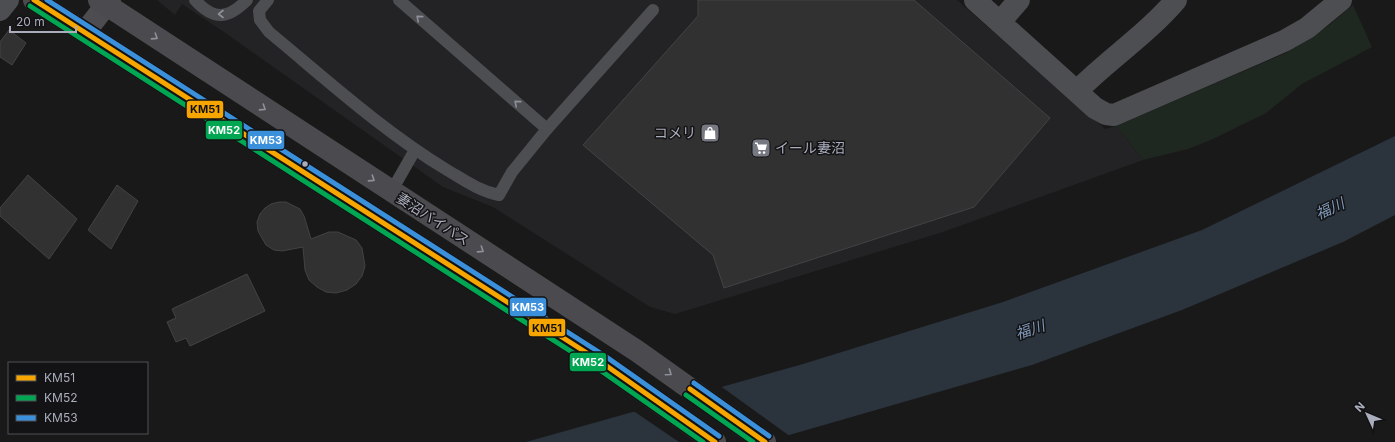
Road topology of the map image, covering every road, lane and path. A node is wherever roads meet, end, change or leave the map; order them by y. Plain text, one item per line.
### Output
1 (8, 0) edge
2 (34, 0) edge
3 (196, 0) edge
4 (247, 0) edge
5 (268, 0) edge
6 (399, 0) edge
7 (975, 0) edge
8 (1019, 0) edge
9 (1176, 0) edge
10 (1341, 0) edge
11 (105, 2) edge
12 (0, 10) edge
13 (653, 10) dead end
14 (1000, 22) junction
15 (85, 32) junction
16 (1077, 91) junction
17 (547, 129) junction
18 (415, 150) junction
19 (391, 192) junction
20 (715, 442) edge
21 (765, 442) edge

1 - 12 street
2 - 15 highway
4 -> 3 lane
5 - 18 lane
17 -> 6 lane
7 - 14 street
8 - 14 street
9 - 16 street
10 - 16 street
11 - 15 street
11 -> 19 highway, 妻沼バイパス
13 - 17 lane
14 - 16 street
15 - 20 highway
17 - 18 lane
18 - 19 lane
19 -> 21 highway, 妻沼バイパス

